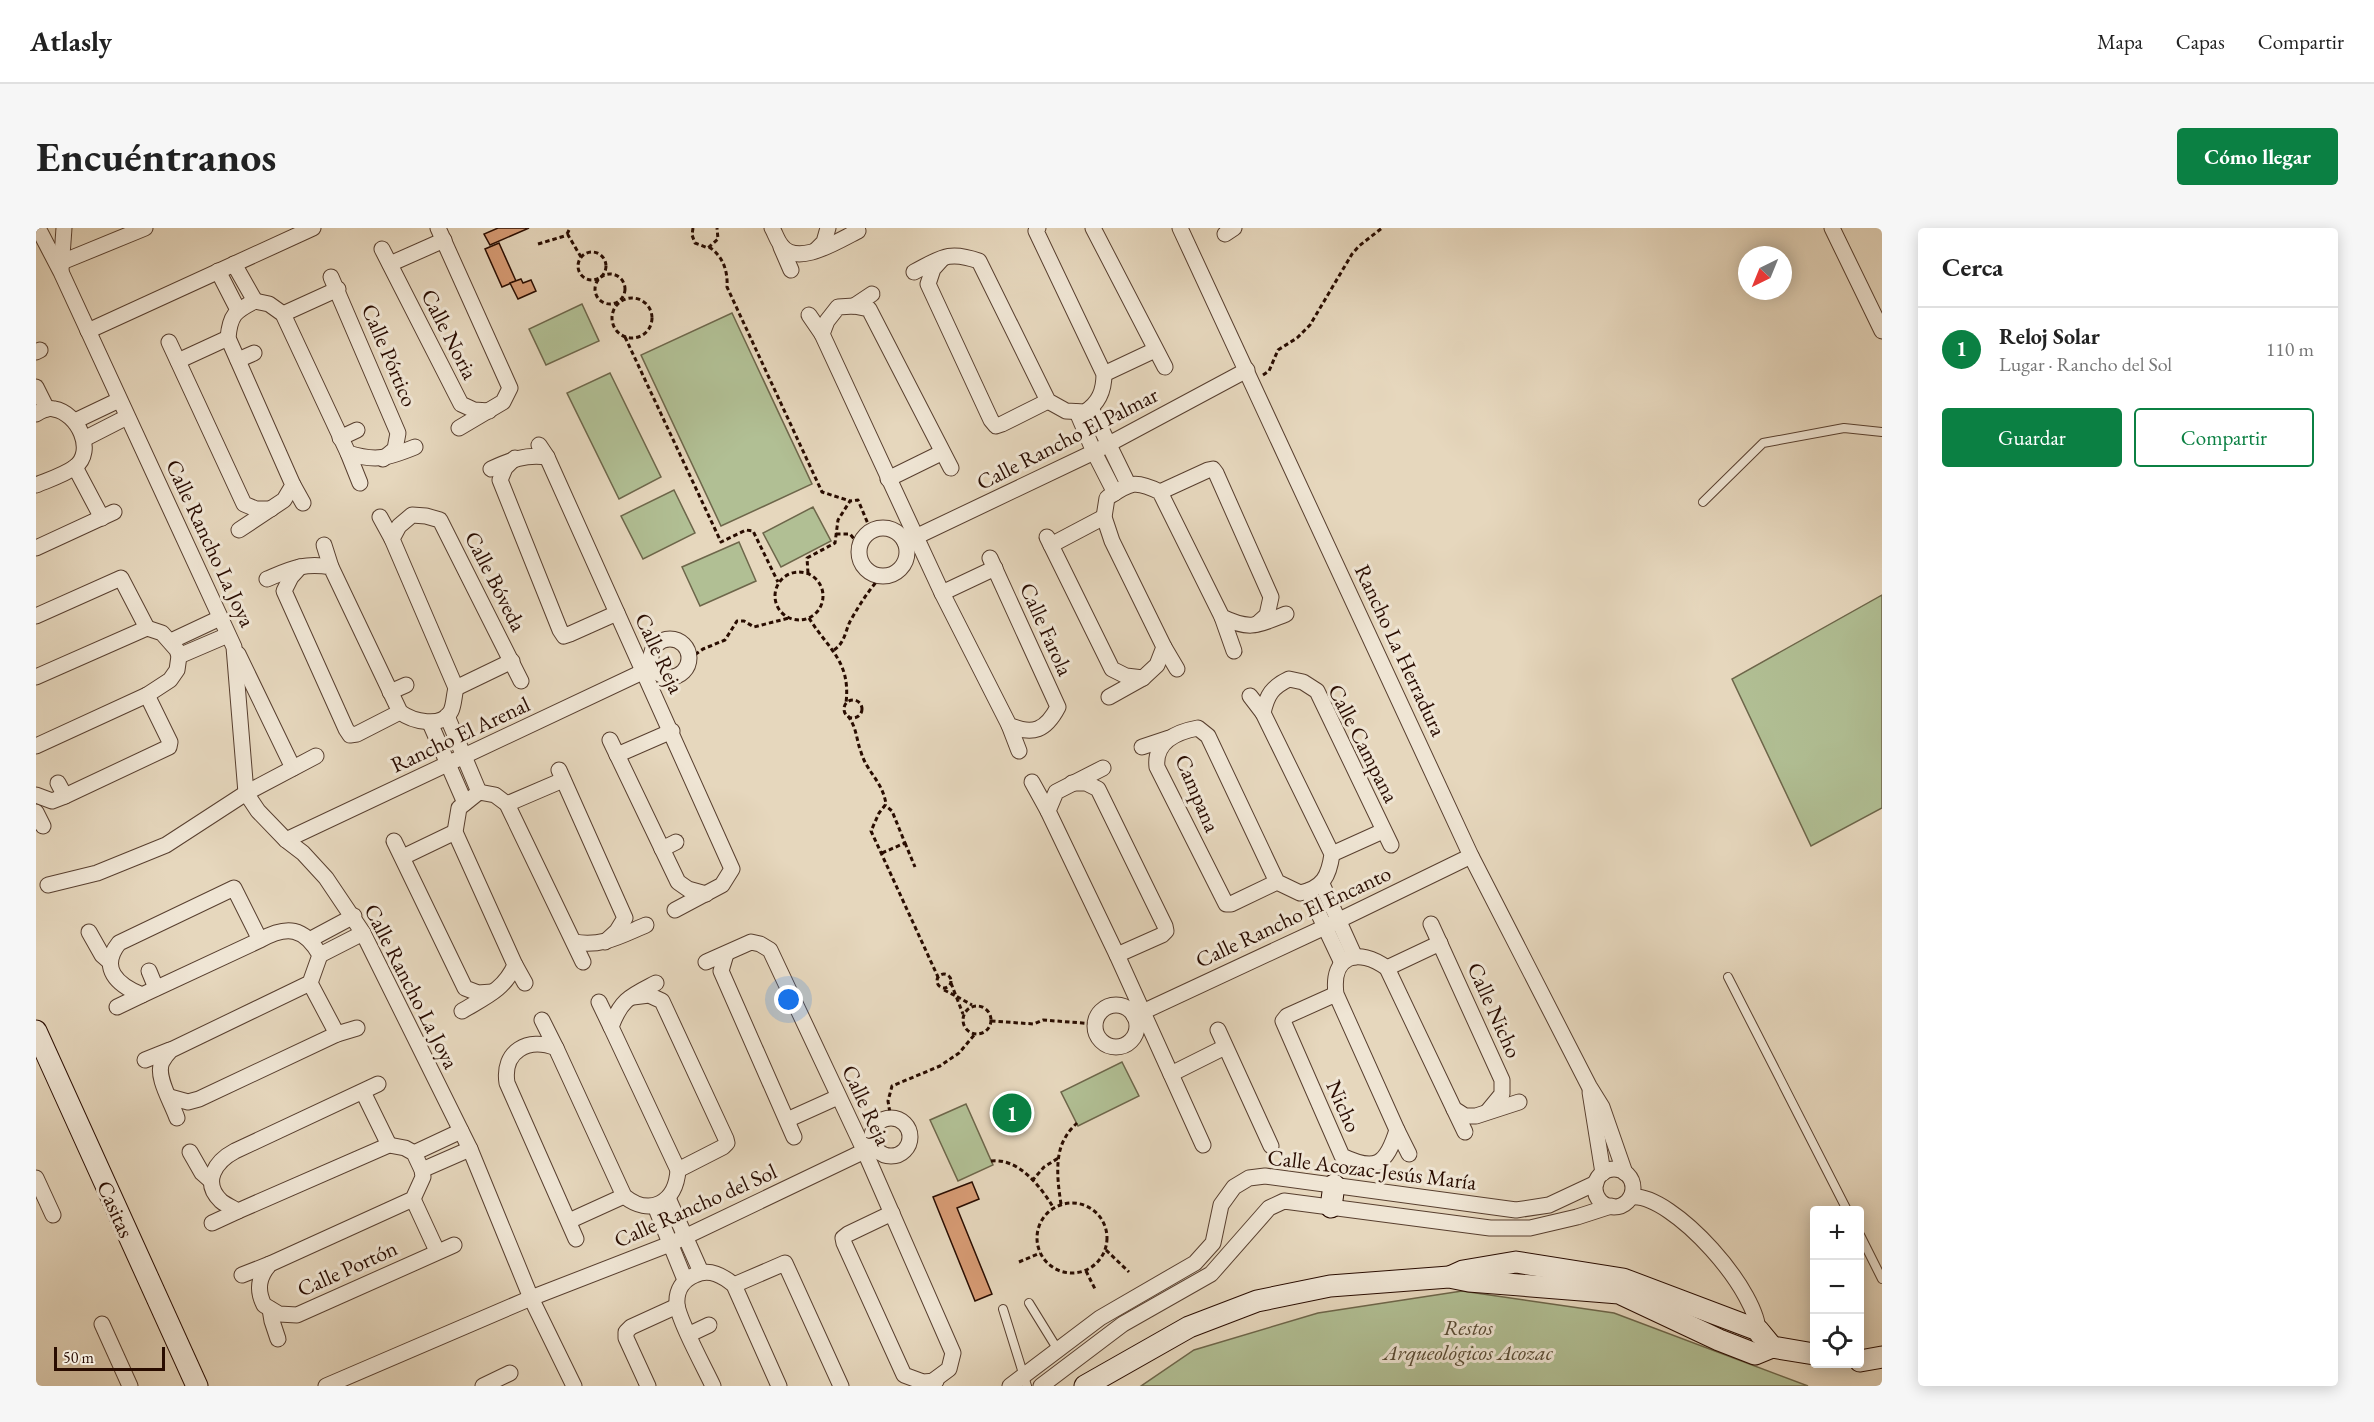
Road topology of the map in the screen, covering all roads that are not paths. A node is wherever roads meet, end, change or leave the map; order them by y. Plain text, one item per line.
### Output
1 (38, 228) edge
2 (64, 228) edge
3 (145, 228) edge
4 (313, 228) edge
5 (772, 228) edge
6 (828, 228) edge
7 (1093, 228) edge
8 (1180, 228) edge
9 (1833, 228) edge
10 (1036, 229) edge
11 (858, 231) dead end
12 (441, 234) edge
13 (968, 244) dead end
14 (782, 247) junction
15 (382, 249) dead end
16 (814, 252) junction
17 (944, 257) junction
18 (979, 261) junction
19 (234, 264) junction
20 (390, 264) junction
21 (62, 267) junction
22 (790, 270) dead end
23 (218, 271) junction
24 (914, 272) dead end
25 (872, 294) dead end
26 (255, 301) junction
27 (854, 306) junction
28 (238, 310) junction
29 (282, 314) junction
30 (809, 315) dead end
31 (88, 331) junction
32 (1882, 331) edge
33 (822, 334) junction
34 (293, 336) junction
35 (228, 338) junction
36 (169, 342) dead end
37 (278, 343) dead end
38 (1155, 350) junction
39 (254, 353) dead end
40 (238, 360) junction
41 (178, 361) junction
42 (1165, 367) dead end
43 (1247, 370) junction
44 (1104, 374) junction
45 (36, 387) edge
46 (119, 400) junction
47 (1048, 401) junction
48 (42, 411) edge
49 (489, 411) junction
50 (1084, 411) junction
51 (128, 417) junction
52 (75, 421) junction
53 (459, 428) dead end
54 (357, 430) dead end
55 (1882, 432) edge
56 (340, 438) junction
57 (84, 439) junction
58 (1108, 444) junction
59 (415, 447) dead end
60 (1094, 452) junction
61 (348, 453) junction
62 (942, 453) junction
63 (515, 458) junction
64 (383, 459) junction
65 (75, 467) junction
66 (951, 468) dead end
67 (491, 470) dead end
68 (888, 479) junction
69 (360, 483) dead end
70 (36, 485) edge
71 (293, 485) junction
72 (1121, 489) junction
73 (1160, 492) junction
74 (1703, 502) dead end
75 (303, 504) dead end
76 (271, 509) junction
77 (380, 517) dead end
78 (1104, 517) junction
79 (239, 530) dead end
80 (392, 539) junction
81 (910, 540) junction
82 (324, 545) dead end
83 (36, 548) edge
84 (302, 565) junction
85 (331, 567) junction
86 (267, 579) dead end
87 (942, 593) junction
88 (616, 613) junction
89 (1286, 614) dead end
90 (36, 616) edge
91 (1222, 617) junction
92 (220, 618) junction
93 (1255, 626) junction
94 (147, 628) junction
95 (171, 641) junction
96 (231, 641) junction
97 (1164, 647) junction
98 (1234, 651) dead end
99 (180, 656) junction
100 (512, 662) junction
101 (649, 669) junction
102 (1177, 669) dead end
103 (36, 677) edge
104 (1143, 678) junction
105 (521, 681) dead end
106 (406, 685) dead end
107 (456, 688) junction
108 (390, 692) junction
109 (147, 695) junction
110 (1251, 696) dead end
111 (1109, 697) dead end
112 (400, 712) junction
113 (1263, 713) junction
114 (447, 716) junction
115 (430, 723) junction
116 (1009, 725) junction
117 (672, 731) junction
118 (1172, 736) junction
119 (610, 740) dead end
120 (1142, 747) dead end
121 (41, 749) edge
122 (1019, 751) dead end
123 (617, 755) junction
124 (316, 756) dead end
125 (464, 757) junction
126 (448, 765) junction
127 (293, 768) junction
128 (1104, 768) dead end
129 (1032, 782) dead end
130 (1070, 783) junction
131 (246, 793) junction
132 (36, 795) edge
133 (472, 798) junction
134 (507, 804) junction
135 (1048, 811) junction
136 (36, 812) edge
137 (43, 826) dead end
138 (1383, 831) junction
139 (455, 832) junction
140 (285, 840) junction
141 (394, 841) dead end
142 (1391, 845) dead end
143 (1332, 854) junction
144 (1471, 856) junction
145 (403, 857) junction
146 (1277, 882) junction
147 (48, 885) dead end
148 (1316, 888) junction
149 (706, 894) junction
150 (675, 910) dead end
151 (354, 916) junction
152 (1331, 924) junction
153 (1431, 924) dead end
154 (646, 925) dead end
155 (89, 932) dead end
156 (363, 933) junction
157 (311, 939) junction
158 (260, 940) junction
159 (574, 942) junction
160 (605, 942) junction
161 (1440, 944) junction
162 (732, 950) junction
163 (320, 955) junction
164 (1117, 956) junction
165 (1349, 960) junction
166 (110, 962) junction
167 (583, 962) dead end
168 (706, 962) dead end
169 (515, 965) junction
170 (1387, 968) junction
171 (149, 971) dead end
172 (1728, 977) dead end
173 (310, 983) junction
174 (525, 983) dead end
175 (656, 983) dead end
176 (495, 991) junction
177 (149, 992) junction
178 (1336, 994) junction
179 (630, 997) junction
180 (598, 1002) dead end
181 (117, 1007) dead end
182 (462, 1011) dead end
183 (1138, 1014) junction
184 (542, 1020) dead end
185 (611, 1027) junction
186 (357, 1028) dead end
187 (1218, 1030) dead end
188 (337, 1034) junction
189 (37, 1037) edge
190 (1225, 1047) junction
191 (555, 1048) junction
192 (171, 1050) junction
193 (145, 1060) dead end
194 (1172, 1074) junction
195 (378, 1084) dead end
196 (1589, 1086) junction
197 (363, 1092) junction
198 (170, 1097) junction
199 (838, 1097) junction
200 (1519, 1102) dead end
201 (1454, 1109) junction
202 (1486, 1113) junction
203 (177, 1118) dead end
204 (787, 1120) junction
205 (1397, 1130) junction
206 (461, 1131) junction
207 (1465, 1132) dead end
208 (794, 1137) dead end
209 (389, 1145) junction
210 (1203, 1145) dead end
211 (1271, 1146) dead end
212 (470, 1149) junction
213 (870, 1149) junction
214 (190, 1152) dead end
215 (414, 1153) junction
216 (1409, 1154) dead end
217 (422, 1170) junction
218 (678, 1170) junction
219 (1625, 1173) junction
220 (36, 1178) edge
221 (1599, 1178) junction
222 (211, 1181) junction
223 (1334, 1185) junction
224 (624, 1196) junction
225 (1631, 1197) junction
226 (413, 1199) junction
227 (662, 1202) junction
228 (1611, 1206) junction
229 (1845, 1206) edge
230 (1332, 1208) junction
231 (238, 1211) junction
232 (892, 1213) junction
233 (53, 1215) dead end
234 (569, 1221) junction
235 (212, 1222) dead end
236 (685, 1237) junction
237 (576, 1239) dead end
238 (1864, 1243) edge
239 (670, 1244) junction
240 (454, 1245) dead end
241 (437, 1251) junction
242 (270, 1264) junction
243 (242, 1275) dead end
244 (693, 1276) junction
245 (1882, 1279) edge
246 (734, 1285) junction
247 (1621, 1286) junction
248 (531, 1298) junction
249 (1029, 1303) dead end
250 (677, 1306) junction
251 (270, 1309) junction
252 (1004, 1309) dead end
253 (745, 1310) junction
254 (730, 1316) dead end
255 (102, 1324) dead end
256 (709, 1325) dead end
257 (1758, 1330) junction
258 (690, 1335) junction
259 (278, 1339) dead end
260 (1058, 1350) junction
261 (1764, 1351) junction
262 (1810, 1354) edge
263 (1882, 1357) edge
264 (1864, 1360) edge
265 (510, 1373) dead end
266 (1020, 1383) edge
267 (491, 1384) edge
268 (931, 1384) edge
269 (129, 1386) edge
270 (197, 1386) edge
271 (326, 1386) edge
272 (574, 1386) edge
273 (648, 1386) edge
274 (713, 1386) edge
275 (780, 1386) edge
276 (839, 1386) edge
277 (1041, 1386) edge
278 (1085, 1386) edge

1 - 21 street, Calle Rancho La Joya
2 - 21 street
3 - 21 street
4 - 19 street
5 - 14 street
6 - 16 street
7 - 38 street
8 - 43 street, Rancho La Herradura
9 - 32 street
10 - 44 street
11 - 16 street
12 - 20 street, Calle Noria
12 - 49 street, Calle Noria
13 - 18 street
14 - 16 street
14 - 22 street
15 - 20 street
17 - 18 street
17 - 24 street
17 - 47 street
18 - 47 street
19 - 23 street
19 - 26 street
20 - 49 street, Calle Noria
21 - 31 street, Calle Rancho La Joya
23 - 28 street
23 - 31 street
25 - 27 street
26 - 28 street
26 - 29 street
27 - 33 street
27 - 62 street
28 - 35 street
29 - 34 street
29 - 64 street, Calle Pórtico
30 - 33 street
31 - 46 street, Calle Rancho La Joya
33 - 68 street
34 - 37 street
34 - 56 street
35 - 40 street
35 - 41 street
36 - 41 street
38 - 42 street
38 - 44 street
39 - 40 street
40 - 71 street
41 - 76 street
43 - 58 street, Calle Rancho El Palmar
43 - 144 street, Rancho La Herradura
44 - 50 street
45 - 48 street
46 - 51 street, Calle Rancho La Joya
46 - 52 street
47 - 50 street
48 - 52 street
49 - 53 street
50 - 58 street
50 - 60 street
51 - 57 street
51 - 92 street, Calle Rancho La Joya
52 - 57 street
54 - 56 street
55 - 74 lane
56 - 61 street
57 - 65 street
58 - 60 street, Calle Rancho El Palmar
58 - 72 street
59 - 64 street
60 - 72 street
60 - 81 street, Calle Rancho El Palmar
61 - 64 street
61 - 69 street
62 - 66 street
62 - 68 street
63 - 67 street
63 - 88 street, Calle Reja
63 - 88 street
65 - 70 street
65 - 83 street
68 - 81 street
71 - 75 street
71 - 76 street
72 - 73 street
72 - 78 street
73 - 91 street
73 - 93 street
76 - 79 street
77 - 80 street
78 - 97 street
78 - 104 street
80 - 100 street, Calle Bóveda
80 - 107 street
81 - 81 street
81 - 87 street
82 - 85 street
84 - 85 street
84 - 86 street
84 - 112 street
85 - 108 street
87 - 116 street
87 - 116 street, Calle Farola
88 - 101 street, Calle Reja
89 - 93 street
90 - 94 street
91 - 93 street
91 - 98 street
92 - 95 street
92 - 96 street, Calle Rancho La Joya
94 - 95 street
94 - 103 street
95 - 99 street
96 - 99 street
96 - 127 street
96 - 131 street, Calle Rancho La Joya
97 - 102 street
97 - 104 street
99 - 109 street
100 - 105 street
100 - 107 street, Calle Bóveda
101 - 101 street
101 - 117 street, Calle Reja
101 - 125 street, Rancho El Arenal
104 - 111 street
106 - 108 street
107 - 114 street
108 - 112 street
109 - 121 street
109 - 132 street
110 - 113 street
112 - 115 street
113 - 138 street, Calle Campana
113 - 143 street
114 - 115 street
114 - 125 street
115 - 126 street
116 - 122 street
117 - 123 street
117 - 149 street, Calle Reja
118 - 120 street
118 - 146 street, Campana
118 - 146 street, Campana
119 - 123 street
123 - 149 street
124 - 127 street
125 - 126 street, Rancho El Arenal
125 - 133 street
126 - 133 street
126 - 140 street, Rancho El Arenal
127 - 131 street
128 - 130 street
129 - 135 street
130 - 135 street
130 - 164 street
131 - 140 street, Calle Rancho La Joya
131 - 147 street
133 - 134 street
133 - 139 street
134 - 159 street
134 - 160 street
135 - 164 street
136 - 137 street
138 - 142 street
138 - 143 street, Calle Campana
139 - 145 street
139 - 169 street
140 - 151 street, Calle Rancho La Joya
141 - 145 street
143 - 148 street
144 - 152 street, Calle Rancho El Encanto
144 - 196 street, Rancho La Herradura
145 - 176 street
146 - 148 street
148 - 152 street
149 - 150 street
151 - 156 street, Calle Rancho La Joya
151 - 157 street
152 - 165 street
152 - 183 street, Calle Rancho El Encanto
153 - 161 street
154 - 160 street
155 - 166 street
156 - 163 street
156 - 206 street, Calle Rancho La Joya
157 - 158 street
157 - 163 street
158 - 166 street
158 - 177 street
159 - 160 street
159 - 167 street
161 - 170 street, Calle Nicho
161 - 202 street, Calle Nicho
162 - 168 street
162 - 199 street, Calle Reja
162 - 204 street
163 - 173 street
164 - 183 street
165 - 170 street
165 - 178 street
166 - 177 street
169 - 174 street
169 - 176 street
170 - 201 street
171 - 177 street
172 - 229 lane
173 - 188 street
173 - 192 street
175 - 179 street
176 - 182 street
177 - 181 street
178 - 205 street, Nicho
178 - 205 street, Nicho
179 - 185 street
179 - 218 street
180 - 185 street
183 - 183 street
183 - 194 street
184 - 191 street
185 - 218 street
186 - 188 street
187 - 190 street
188 - 198 street
189 - 270 main road, Casitas
190 - 194 street
190 - 211 street
191 - 224 street
191 - 234 street
192 - 193 street
192 - 198 street
194 - 210 street
195 - 197 street
196 - 219 street, Rancho La Herradura
196 - 221 street, Rancho La Herradura
197 - 209 street
197 - 222 street
198 - 203 street
199 - 204 street
199 - 213 street, Calle Reja
200 - 202 street
201 - 202 street
201 - 207 street
204 - 208 street
205 - 216 street
206 - 212 street, Calle Rancho La Joya
206 - 215 street
209 - 215 street
209 - 231 street
212 - 217 street
212 - 248 street, Calle Rancho La Joya
213 - 213 street
213 - 232 street, Calle Reja
213 - 236 street, Calle Rancho del Sol
214 - 222 street
215 - 217 street
217 - 226 street
218 - 227 street
219 - 221 street
219 - 225 street
220 - 233 street
221 - 223 street, Calle Acozac-Jesús María
221 - 228 street
222 - 231 street
223 - 230 main road
223 - 260 street, Calle Acozac-Jesús María
224 - 227 street
224 - 234 street
225 - 228 street
225 - 257 street
226 - 241 street
226 - 242 street, Calle Portón
227 - 236 street
227 - 239 street
228 - 230 street, Calle Acozac-Jesús María
230 - 277 street, Calle Acozac-Jesús María
231 - 235 street
232 - 268 street, Calle Reja
232 - 268 street, Calle Reja
234 - 237 street
236 - 239 street, Calle Rancho del Sol
236 - 244 street
238 - 245 lane
239 - 244 street
239 - 248 street, Calle Rancho del Sol
240 - 241 street, Calle Portón
241 - 251 street, Calle Portón
242 - 243 street, Calle Portón
242 - 251 street, Calle Portón
244 - 246 street
244 - 250 street
246 - 253 street
246 - 276 street
247 - 257 main road
247 - 261 main road
247 - 278 main road
248 - 271 street, Calle Rancho del Sol
248 - 272 street, Calle Rancho La Joya
249 - 260 lane
250 - 258 street
250 - 273 street
251 - 259 street
252 - 266 lane
253 - 254 street
253 - 275 street
255 - 269 street
256 - 258 street
257 - 261 main road
258 - 274 street
260 - 266 street, Calle Acozac-Jesús María
261 - 262 main road
263 - 264 main road
265 - 267 street

